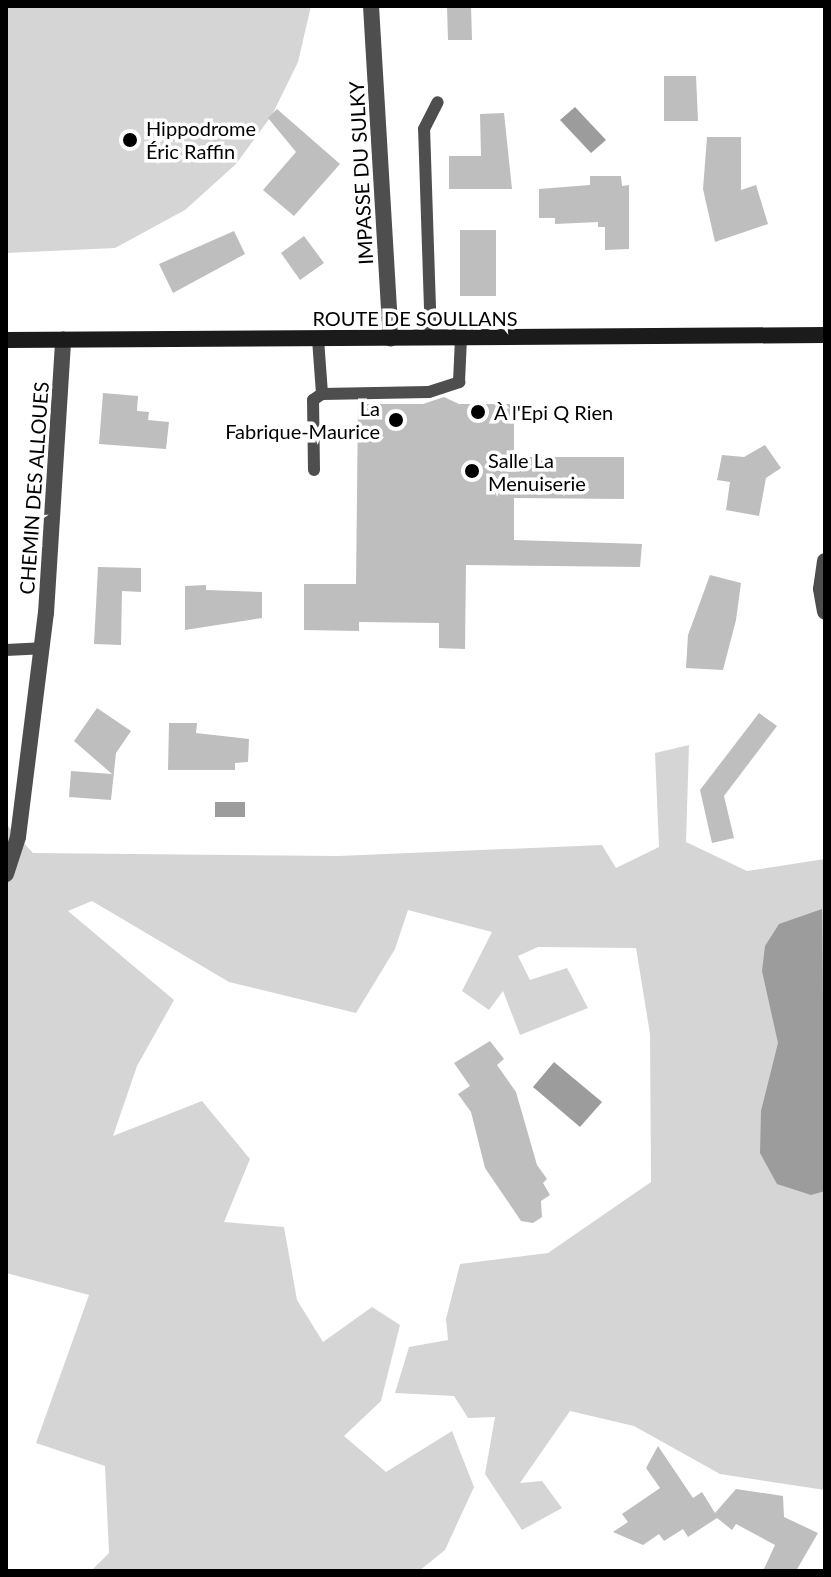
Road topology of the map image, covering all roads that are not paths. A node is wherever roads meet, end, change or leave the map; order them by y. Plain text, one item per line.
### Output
1 (371, 6) edge
2 (438, 102) dead end
3 (825, 335) edge
4 (391, 338) junction
5 (431, 338) junction
6 (461, 338) junction
7 (318, 339) junction
8 (6, 340) edge
9 (63, 340) junction
10 (322, 394) junction
11 (314, 470) dead end
12 (825, 561) edge
13 (825, 612) edge
14 (41, 648) junction
15 (6, 650) edge
16 (6, 874) edge

1 - 4 street, IMPASSE DU SULKY
2 - 5 lane
3 - 6 main road, ROUTE DE SOULLANS
4 - 5 main road, ROUTE DE SOULLANS
4 - 7 main road, ROUTE DE SOULLANS
5 - 6 main road, ROUTE DE SOULLANS
6 - 10 lane
7 - 9 main road, ROUTE DE SOULLANS
7 - 10 lane
8 - 9 main road, ROUTE DE SOULLANS
9 - 14 street, CHEMIN DES ALLOUES
10 - 11 lane
12 - 13 street
14 - 15 lane
14 - 16 street, CHEMIN DES ALLOUES

